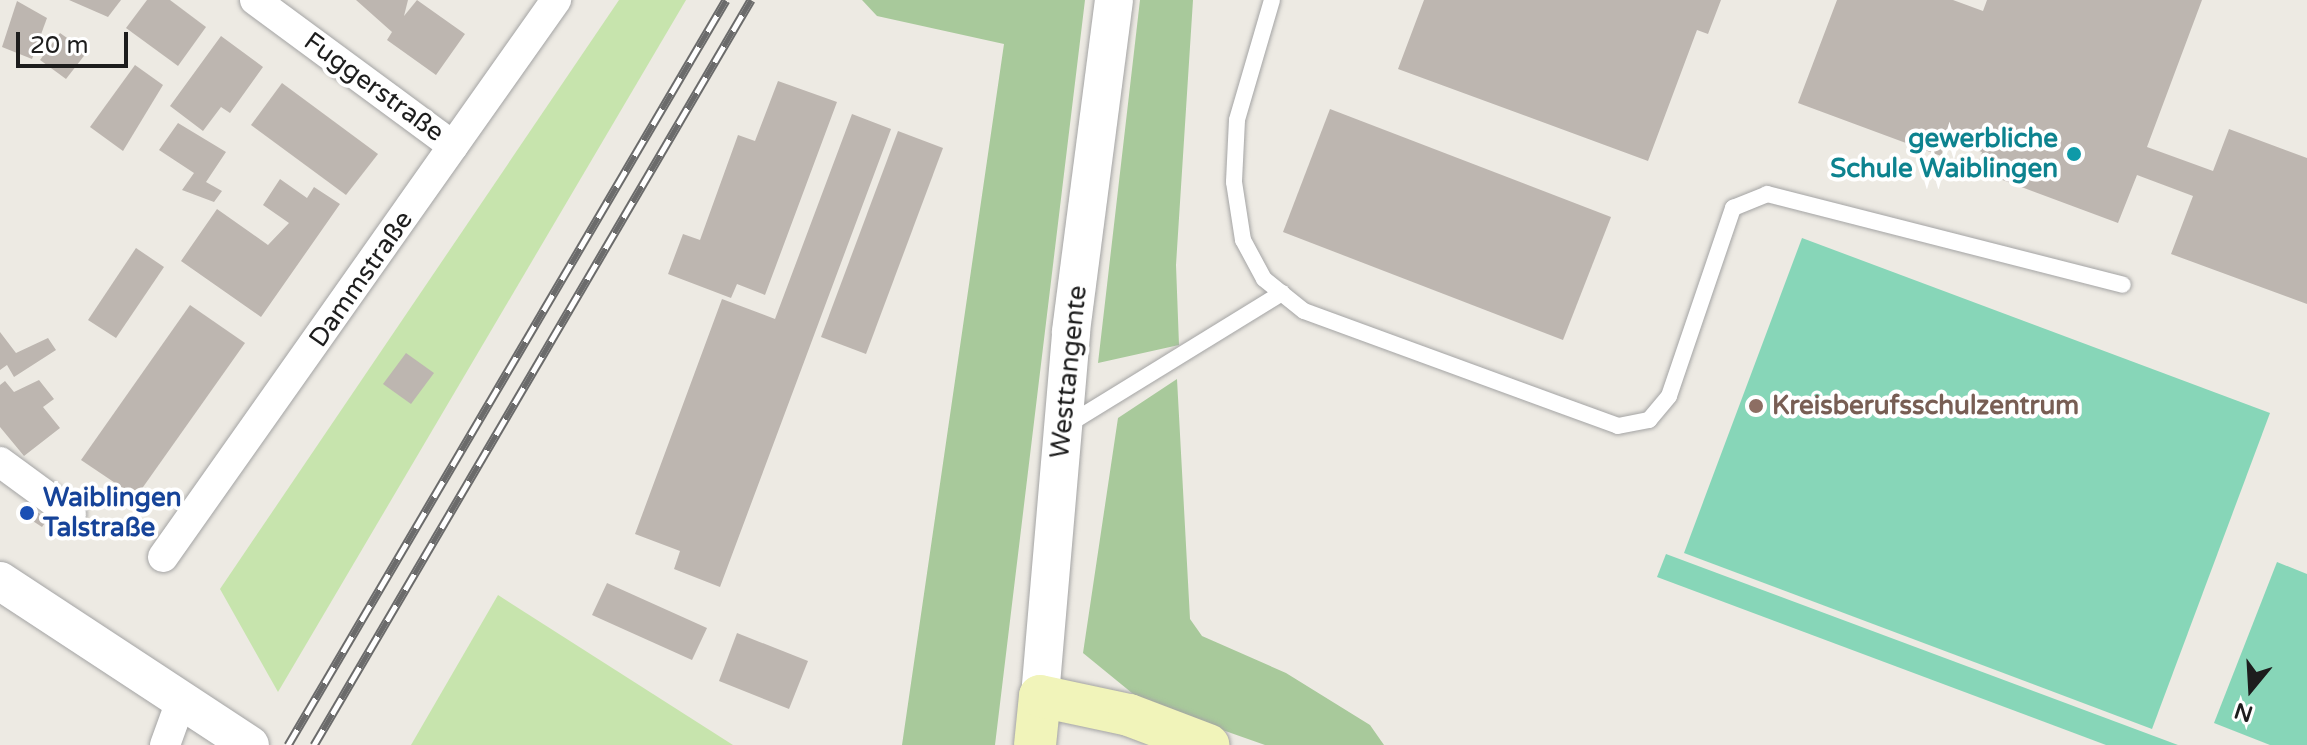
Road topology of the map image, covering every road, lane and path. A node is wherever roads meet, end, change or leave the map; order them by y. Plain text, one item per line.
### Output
1 (255, 0) edge
2 (556, 0) edge
3 (1114, 0) edge
4 (1272, 0) edge
5 (453, 146) junction
6 (2123, 285) dead end
7 (1282, 293) junction
8 (1063, 427) junction
9 (0, 462) edge
10 (71, 514) dead end
11 (163, 557) dead end
12 (0, 581) edge
13 (1040, 696) junction
14 (182, 698) junction
15 (165, 745) edge
16 (250, 745) edge
17 (1035, 745) edge
18 (1208, 745) edge

1 - 5 street, Fuggerstraße
2 - 5 street, Dammstraße
3 - 8 street, Westtangente
4 - 7 lane
5 - 11 street, Dammstraße
6 - 7 lane
7 - 8 lane
8 - 13 street, Westtangente
9 - 10 street
12 - 14 street
13 - 17 main road, Westtangente
13 - 18 main road
14 - 15 street
14 - 16 street

